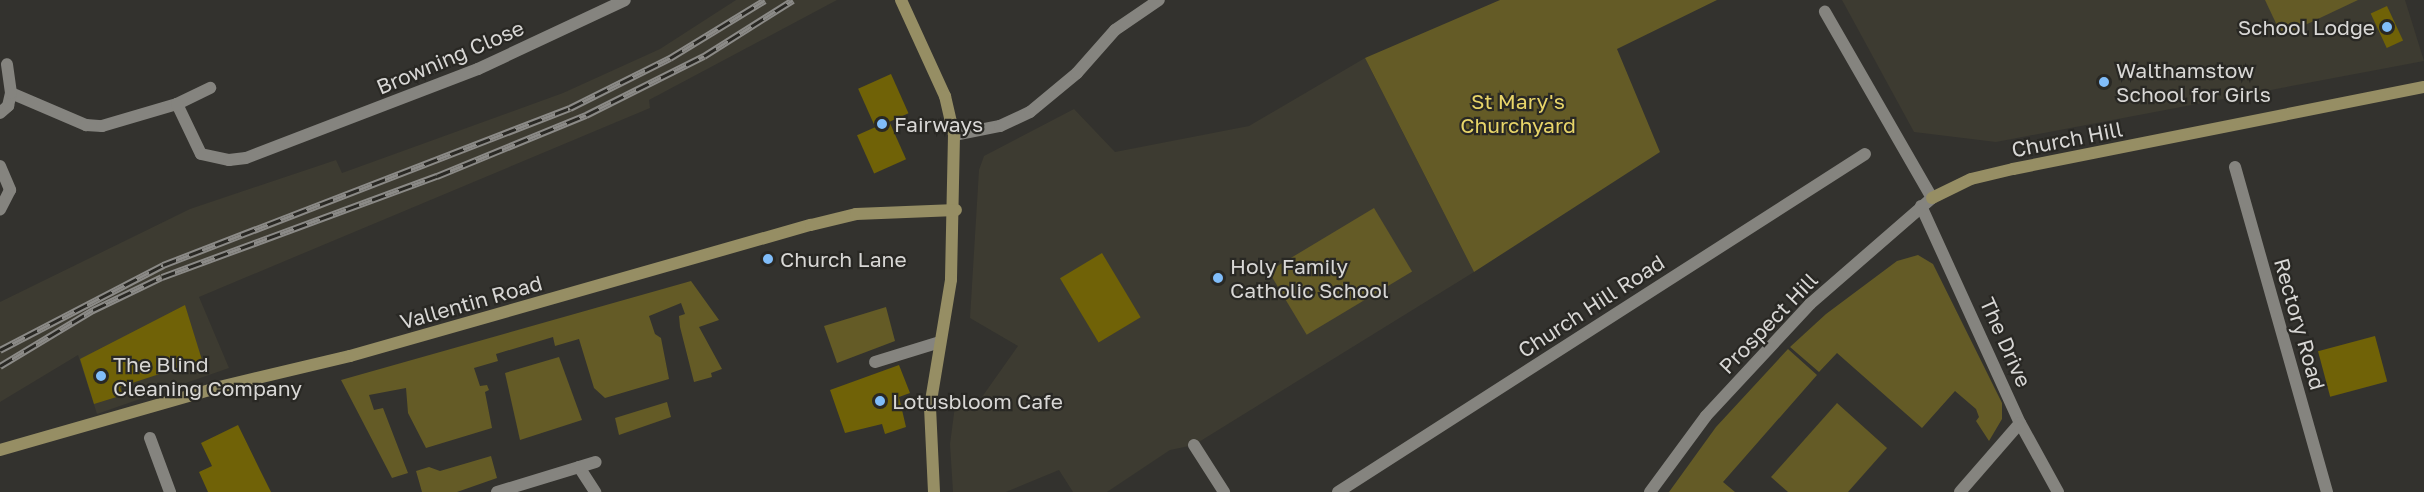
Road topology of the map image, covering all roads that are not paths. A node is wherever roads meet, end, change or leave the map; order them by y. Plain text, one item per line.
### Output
1 (625, 0) edge
2 (901, 0) edge
3 (1159, 0) edge
4 (1826, 12) dead end
5 (7, 63) dead end
6 (2424, 87) edge
7 (210, 88) dead end
8 (11, 93) junction
9 (177, 104) junction
10 (0, 113) edge
11 (954, 135) junction
12 (1865, 154) dead end
13 (0, 166) edge
14 (2235, 167) dead end
15 (1932, 198) junction
16 (1921, 206) junction
17 (0, 210) edge
18 (956, 210) junction
19 (940, 342) junction
20 (875, 362) dead end
21 (2020, 423) junction
22 (150, 438) dead end
23 (1194, 445) dead end
24 (0, 450) edge
25 (596, 462) dead end
26 (579, 467) junction
27 (170, 492) edge
28 (496, 492) edge
29 (595, 492) edge
30 (934, 492) edge
31 (1224, 492) edge
32 (1338, 492) edge
33 (1650, 492) edge
34 (1960, 492) edge
35 (2058, 492) edge
36 (2327, 492) edge

1 - 9 street, Browning Close
2 - 11 street
3 - 11 street
4 - 15 street
5 - 8 street
6 - 15 street, Church Hill
7 - 9 street
8 - 9 street
8 - 10 street
11 - 18 street
12 - 32 street, Church Hill Road
13 - 17 street
14 - 36 street, Rectory Road
15 - 16 street, Prospect Hill
16 - 21 street, The Drive
16 - 33 street, Prospect Hill
18 - 19 street
18 - 24 street, Vallentin Road
19 - 20 street
19 - 30 street
21 - 34 street
21 - 35 street, The Drive
22 - 27 street
23 - 31 street
25 - 26 street
26 - 28 street
26 - 29 street

